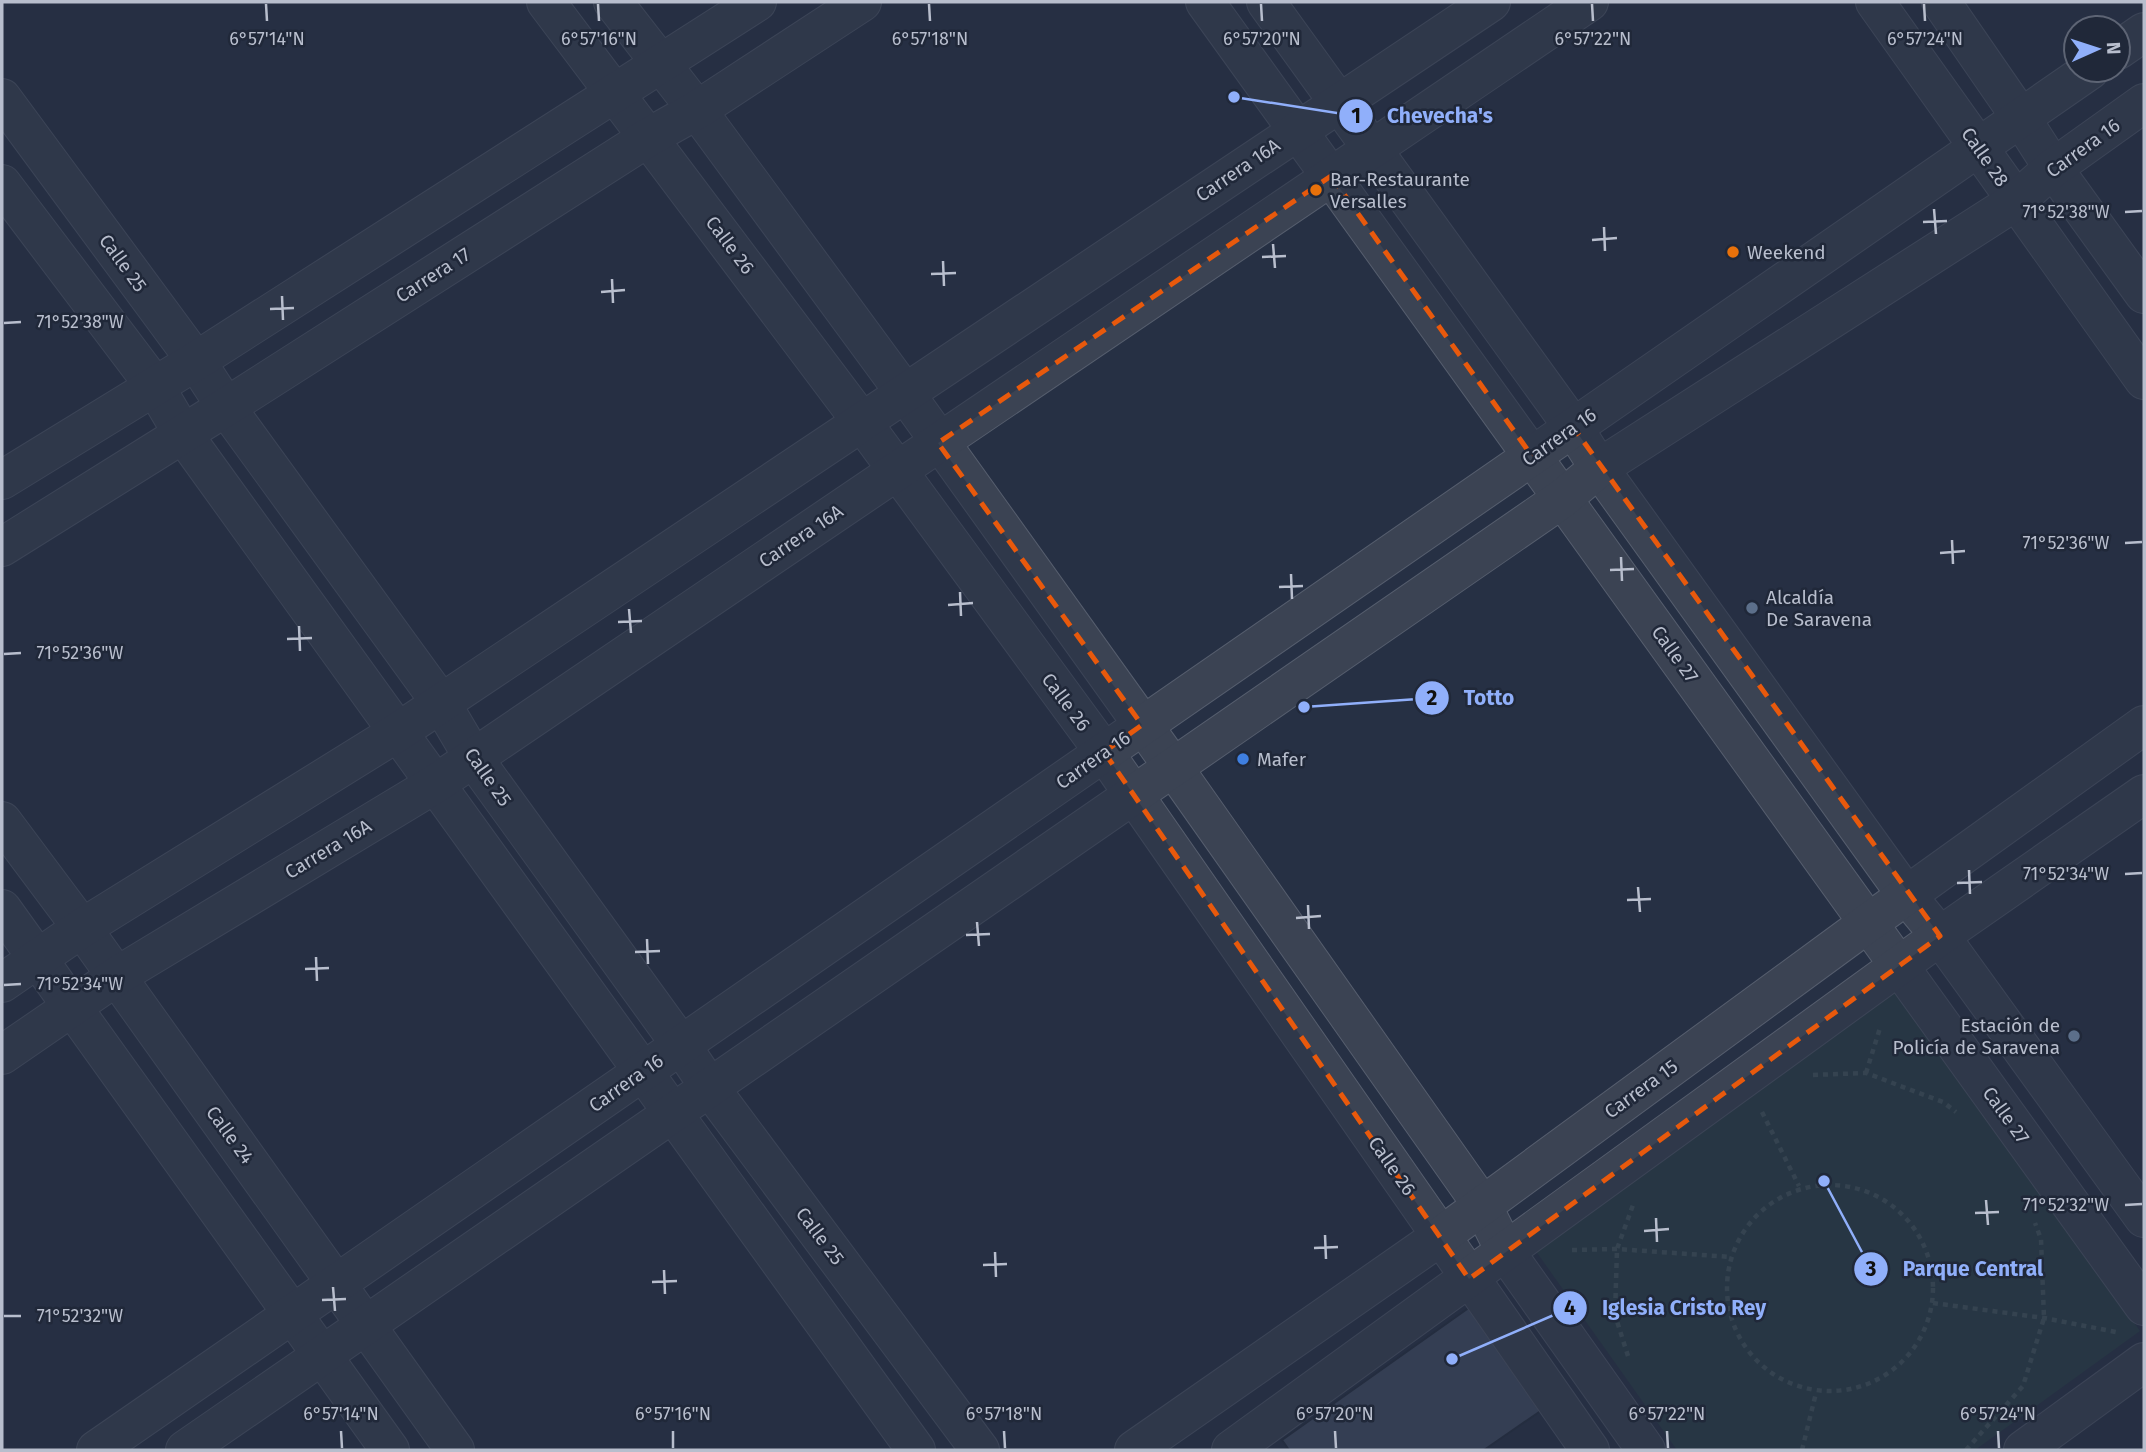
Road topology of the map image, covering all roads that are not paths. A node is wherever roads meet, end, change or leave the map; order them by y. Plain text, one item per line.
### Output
1 (546, 2) edge
2 (613, 2) edge
3 (757, 2) edge
4 (862, 2) edge
5 (1205, 2) edge
6 (1266, 2) edge
7 (1491, 2) edge
8 (1589, 2) edge
9 (1875, 2) edge
10 (1941, 2) edge
11 (659, 64) junction
12 (2070, 84) edge
13 (614, 93) junction
14 (2, 98) edge
15 (1339, 103) junction
16 (2144, 103) edge
17 (697, 110) junction
18 (2021, 118) junction
19 (1298, 131) junction
20 (649, 137) junction
21 (1978, 147) junction
22 (1372, 149) junction
23 (2053, 169) junction
24 (1331, 176) junction
25 (2, 184) edge
26 (2017, 201) junction
27 (2144, 294) edge
28 (195, 361) junction
29 (2144, 380) edge
30 (154, 385) junction
31 (905, 393) junction
32 (226, 407) junction
33 (862, 422) junction
34 (1573, 427) junction
35 (183, 434) junction
36 (939, 443) junction
37 (1532, 456) junction
38 (1599, 468) junction
39 (896, 472) junction
40 (2, 480) edge
41 (1563, 498) junction
42 (2, 547) edge
43 (441, 703) junction
44 (1142, 725) junction
45 (2144, 725) edge
46 (398, 732) junction
47 (1104, 752) junction
48 (474, 759) junction
49 (1173, 767) junction
50 (435, 785) junction
51 (2144, 794) edge
52 (1133, 795) junction
53 (2, 821) edge
54 (1907, 896) junction
55 (2, 909) edge
56 (1868, 923) junction
57 (82, 928) junction
58 (1940, 936) junction
59 (38, 957) junction
60 (1899, 967) junction
61 (117, 976) junction
62 (2, 983) edge
63 (72, 1007) junction
64 (681, 1045) junction
65 (2, 1055) edge
66 (642, 1072) junction
67 (710, 1088) junction
68 (673, 1113) junction
69 (1482, 1205) junction
70 (2144, 1218) edge
71 (1441, 1236) junction
72 (1505, 1251) junction
73 (1469, 1279) junction
74 (336, 1283) junction
75 (293, 1314) junction
76 (2132, 1320) edge
77 (366, 1325) junction
78 (322, 1356) junction
79 (2144, 1362) edge
80 (96, 1450) edge
81 (185, 1450) edge
82 (390, 1450) edge
83 (455, 1450) edge
84 (916, 1450) edge
85 (980, 1450) edge
86 (1134, 1450) edge
87 (1231, 1450) edge
88 (1590, 1450) edge
89 (1646, 1450) edge
90 (2023, 1450) edge

1 - 13 street, Calle 26
2 - 11 street
3 - 11 street
4 - 17 street, Carrera 17
5 - 19 street, Calle 27
6 - 15 street
7 - 15 street, Carrera 16A
8 - 22 street, Carrera 16A
9 - 21 street, Calle 28
10 - 18 street
11 - 13 street
11 - 17 street
12 - 18 street, Carrera 16
13 - 20 street, Calle 26
13 - 28 street
14 - 28 street, Calle 25
15 - 19 street, Carrera 16A
15 - 22 street
16 - 23 street, Carrera 16
17 - 20 street, Carrera 17
17 - 31 street
18 - 21 street, Carrera 16
18 - 23 street
19 - 24 street, Calle 27
19 - 31 street, Carrera 16A
20 - 32 street, Carrera 17
20 - 33 street, Calle 26
21 - 26 street, Calle 28
21 - 34 street, Carrera 16
22 - 24 street, Carrera 16A
22 - 34 street
23 - 26 street, Carrera 16
23 - 27 street
24 - 36 street, Carrera 16A
24 - 37 street, Calle 27
25 - 30 street
26 - 29 street, Calle 28
26 - 38 street, Carrera 16
28 - 30 street
28 - 32 street, Calle 25
30 - 35 street
30 - 40 street
31 - 33 street, Carrera 16A
31 - 36 street
32 - 35 street, Carrera 17
32 - 43 street, Calle 25
33 - 39 street, Calle 26
33 - 43 street, Carrera 16A
34 - 37 street, Carrera 16
34 - 38 street
35 - 42 street, Carrera 17
35 - 46 street
36 - 39 street, Carrera 16A
36 - 44 street
37 - 41 street, Calle 27
37 - 44 street, Carrera 16
38 - 41 street, Carrera 16
38 - 54 street
39 - 47 street, Calle 26
39 - 48 street, Carrera 16A
41 - 49 street, Carrera 16
41 - 56 street, Calle 27
43 - 46 street, Carrera 16A
43 - 48 street, Calle 25
44 - 47 street, Carrera 16
44 - 49 street
45 - 54 street, Carrera 15
46 - 50 street
46 - 57 street, Carrera 16A
47 - 52 street, Calle 26
47 - 64 street, Carrera 16
48 - 50 street, Carrera 16A
48 - 64 street, Calle 25
49 - 52 street, Carrera 16
49 - 69 street
50 - 61 street, Carrera 16A
50 - 66 street
51 - 58 street
52 - 67 street, Carrera 16
52 - 71 street, Calle 26
53 - 57 street, Calle 24
54 - 56 street, Carrera 15
54 - 58 street
55 - 59 street
56 - 60 street, Calle 27
56 - 69 street, Carrera 15
57 - 59 street, Carrera 16A
57 - 61 street, Calle 24
58 - 60 street
58 - 70 street
59 - 62 street, Carrera 16A
59 - 63 street
60 - 72 street
60 - 76 street, Calle 27
61 - 63 street, Carrera 16A
61 - 74 street, Calle 24
63 - 65 street, Carrera 16A
63 - 75 street
64 - 66 street, Carrera 16
64 - 67 street, Calle 25
66 - 68 street
66 - 74 street, Carrera 16
67 - 68 street, Carrera 16
67 - 85 street, Calle 25
68 - 77 street, Carrera 16
68 - 84 street
69 - 71 street, Carrera 15
69 - 72 street
71 - 73 street, Calle 26
71 - 86 street, Carrera 15
72 - 73 street
72 - 89 street
73 - 87 street
73 - 88 street, Calle 26
74 - 75 street, Carrera 16
74 - 77 street, Calle 24
75 - 78 street
75 - 80 street, Carrera 16
77 - 78 street, Carrera 16
77 - 83 street, Calle 24
78 - 81 street, Carrera 16
78 - 82 street
79 - 90 street

